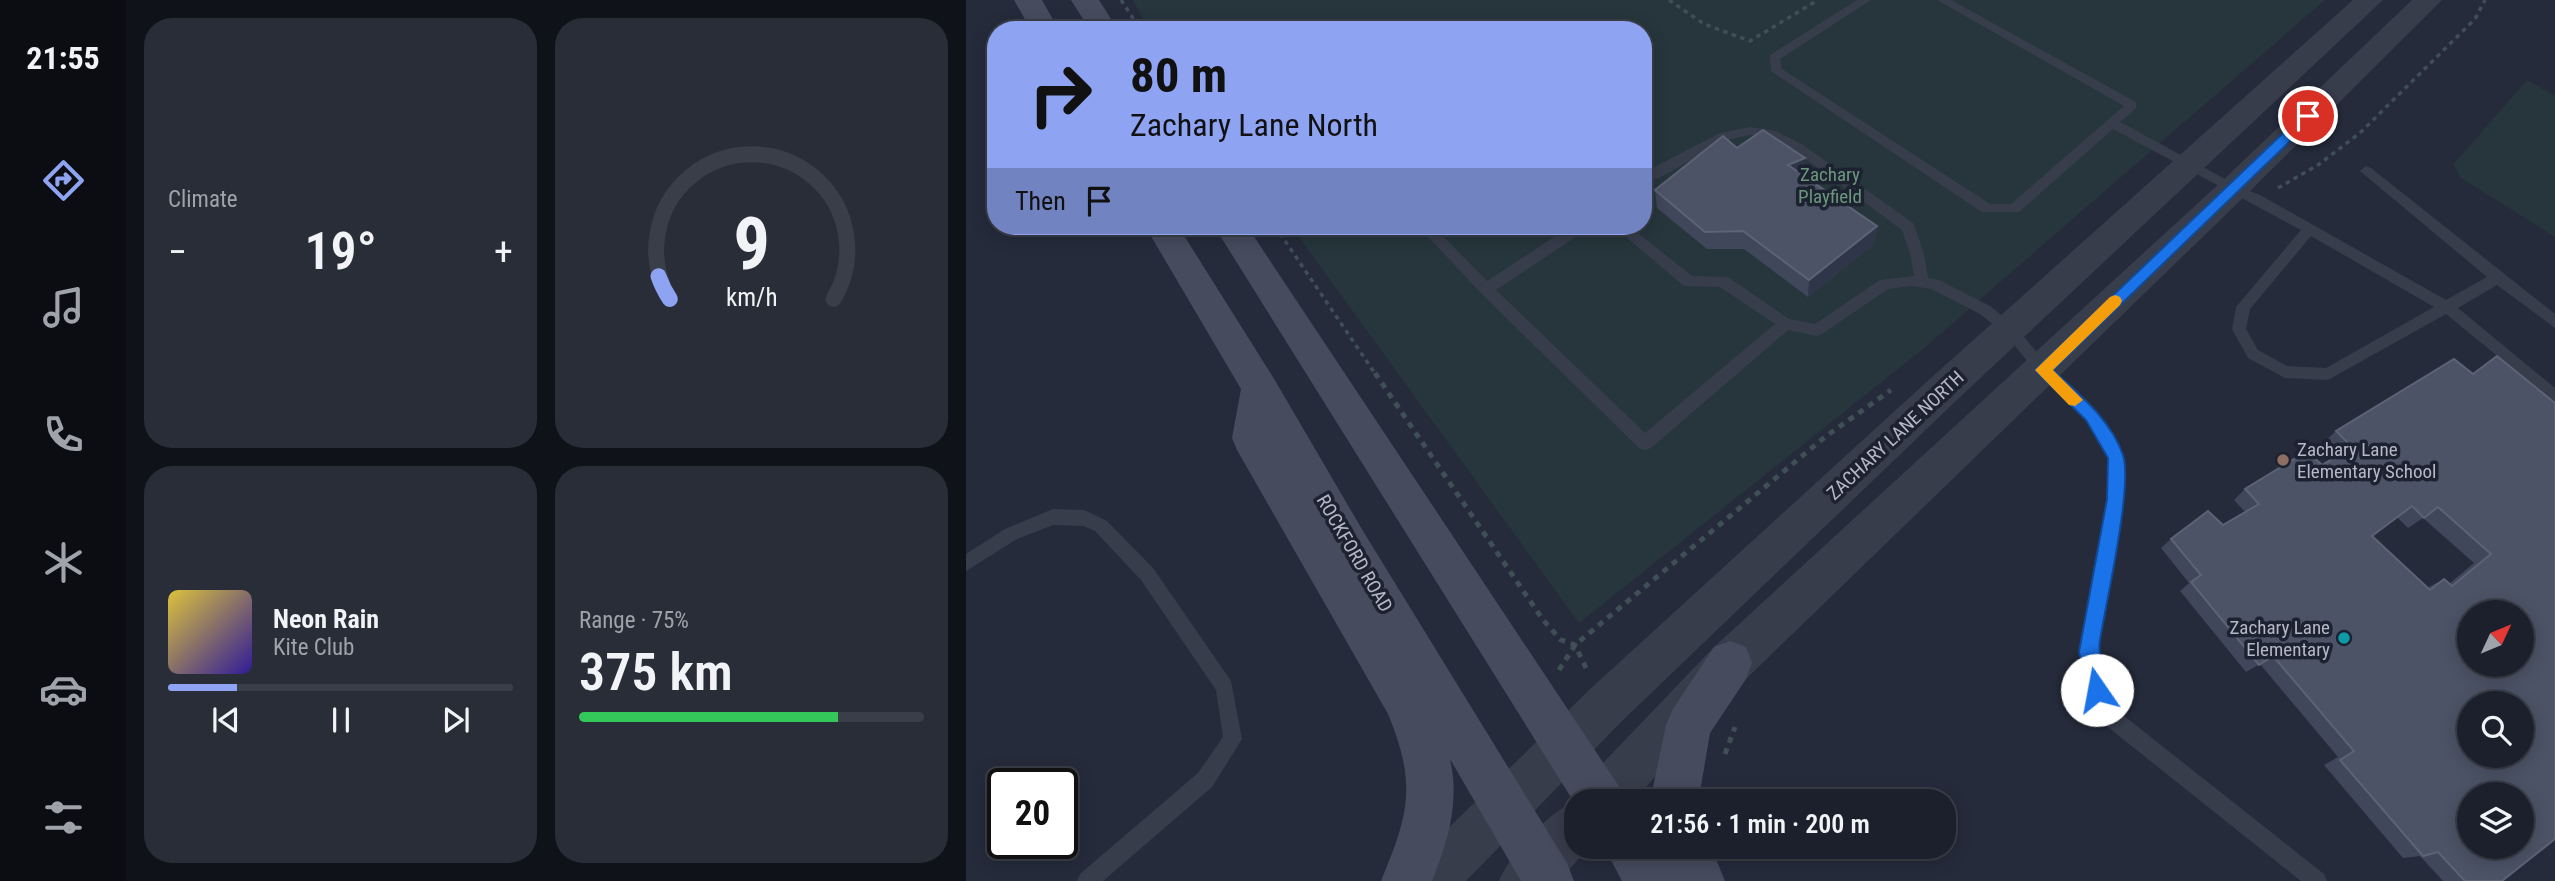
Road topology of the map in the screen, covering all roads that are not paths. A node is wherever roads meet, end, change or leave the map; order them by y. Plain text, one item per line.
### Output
1 (1028, 0) edge
2 (1085, 0) edge
3 (1865, 0) edge
4 (1943, 0) edge
5 (2369, 0) edge
6 (2428, 0) edge
7 (1040, 21) edge
8 (1098, 21) edge
9 (2110, 122) junction
10 (2189, 164) junction
11 (2366, 171) dead end
12 (1652, 176) edge
13 (2233, 189) junction
14 (2310, 229) junction
15 (1166, 235) edge
16 (1236, 235) edge
17 (1434, 235) edge
18 (1567, 235) edge
19 (1631, 235) edge
20 (2498, 278) junction
21 (1922, 283) junction
22 (1486, 289) junction
23 (2448, 308) junction
24 (2555, 322) edge
25 (1785, 324) junction
26 (2010, 330) junction
27 (2043, 370) junction
28 (1260, 388) junction
29 (2555, 397) edge
30 (966, 563) edge
31 (1730, 663) junction
32 (1566, 744) junction
33 (1586, 789) edge
34 (1611, 789) edge
35 (1676, 789) edge
36 (1504, 806) junction
37 (1564, 843) edge
38 (1637, 859) edge
39 (1688, 859) edge
40 (1537, 876) edge
41 (1087, 881) edge
42 (1406, 881) edge
43 (1431, 881) edge
44 (1651, 881) edge
45 (1700, 881) edge
46 (2317, 881) edge

1 - 7 main road
2 - 8 main road
3 - 9 lane
4 - 9 lane
5 - 10 street, ZACHARY LANE NORTH
6 - 13 street
9 - 10 lane
10 - 13 lane
10 - 26 street, ZACHARY LANE NORTH
11 - 20 lane
12 - 21 lane
13 - 14 lane
13 - 27 street
14 - 23 lane
14 - 23 lane
15 - 28 main road, ROCKFORD ROAD
16 - 32 main road
17 - 22 lane
18 - 22 lane
19 - 25 lane
20 - 23 lane
20 - 24 lane
21 - 25 lane
21 - 26 lane
22 - 25 lane
23 - 29 lane
26 - 27 lane
26 - 32 street, ZACHARY LANE NORTH
27 - 31 street
27 - 46 lane
28 - 36 main road, ROCKFORD ROAD
28 - 42 main road
30 - 41 lane
31 - 34 street
31 - 35 main road
32 - 33 main road
32 - 36 street, ZACHARY LANE NORTH
36 - 40 main road, ROCKFORD ROAD
36 - 43 street, ZACHARY LANE NORTH
37 - 40 street
38 - 44 main road
39 - 45 main road

